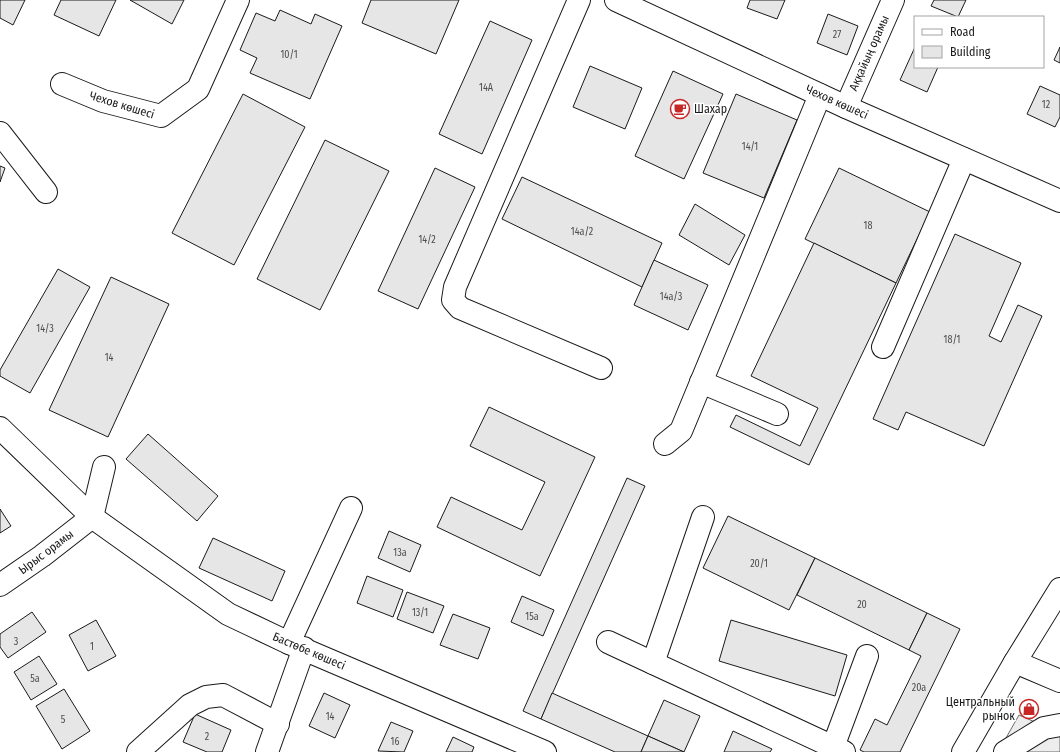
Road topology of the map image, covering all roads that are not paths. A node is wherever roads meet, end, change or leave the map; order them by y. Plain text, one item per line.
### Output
1 (238, 0) edge
2 (579, 0) edge
3 (616, 0) edge
4 (893, 0) edge
5 (62, 84) dead end
6 (820, 95) junction
7 (846, 107) junction
8 (0, 133) edge
9 (964, 159) junction
10 (46, 192) dead end
11 (1060, 201) edge
12 (883, 347) dead end
13 (601, 368) dead end
14 (701, 382) junction
15 (777, 414) dead end
16 (0, 428) edge
17 (666, 444) dead end
18 (104, 467) dead end
19 (351, 508) dead end
20 (92, 517) junction
21 (703, 517) dead end
22 (0, 585) edge
23 (1060, 588) edge
24 (608, 642) dead end
25 (296, 646) junction
26 (867, 656) dead end
27 (1015, 662) junction
28 (653, 663) junction
29 (1060, 681) edge
30 (278, 724) junction
31 (1060, 725) edge
32 (839, 749) edge
33 (138, 752) edge
34 (267, 752) edge
35 (545, 752) edge
36 (963, 752) edge
37 (1005, 752) edge

1 - 5 street, Чехов көшесі
2 - 13 street
3 - 6 street, Чехов көшесі
4 - 7 street, Аққайың орамы
6 - 7 street, Чехов көшесі
6 - 14 street
7 - 9 street, Чехов көшесі
8 - 10 street
9 - 11 street, Чехов көшесі
9 - 12 street
14 - 15 street
14 - 17 street
16 - 20 street, Бастөбе көшесі
18 - 20 street
19 - 25 street
20 - 22 street, Ырыс орамы
20 - 25 street, Бастөбе көшесі
21 - 28 street
23 - 27 street
24 - 28 street
25 - 30 street
25 - 35 street, Бастөбе көшесі
26 - 32 street
27 - 29 street
27 - 36 street
28 - 32 street
30 - 33 street
30 - 34 street
31 - 37 street

